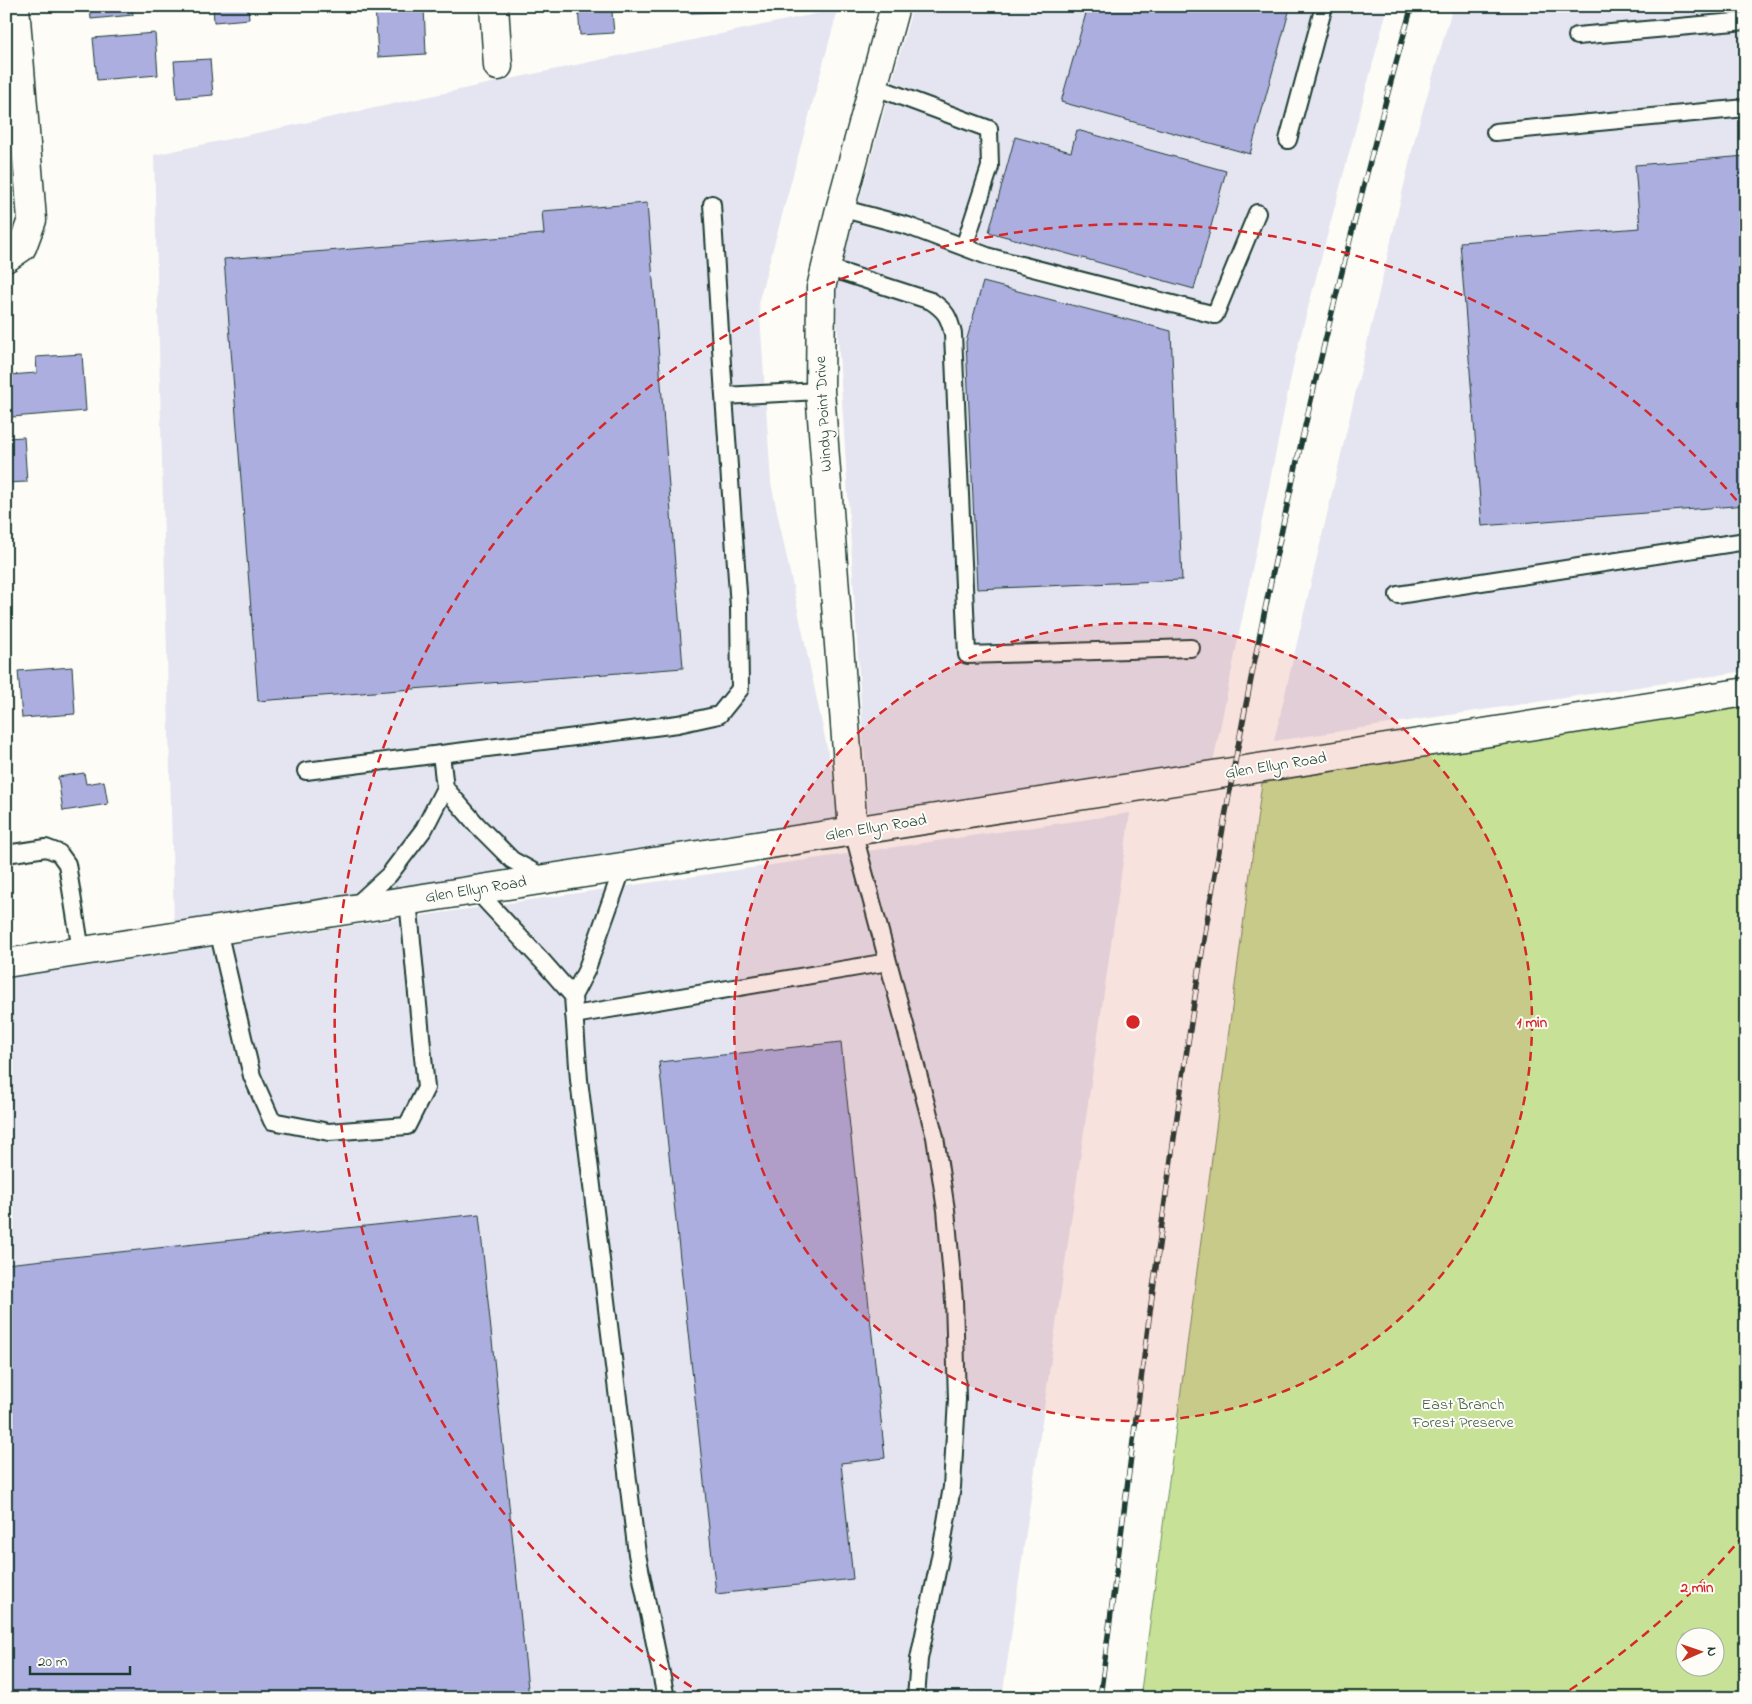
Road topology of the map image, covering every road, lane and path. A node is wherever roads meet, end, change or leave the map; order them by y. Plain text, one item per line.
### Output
1 (15, 6) edge
2 (494, 6) edge
3 (895, 6) edge
4 (1324, 6) edge
5 (1746, 21) edge
6 (1577, 36) dead end
7 (498, 66) dead end
8 (873, 86) junction
9 (1746, 108) edge
10 (1495, 132) dead end
11 (1288, 140) dead end
12 (712, 204) dead end
13 (840, 208) junction
14 (1257, 213) dead end
15 (964, 247) junction
16 (6, 258) edge
17 (826, 267) junction
18 (820, 391) junction
19 (724, 396) junction
20 (1746, 541) edge
21 (1398, 596) dead end
22 (1190, 648) dead end
23 (1746, 692) edge
24 (442, 754) junction
25 (306, 772) dead end
26 (445, 788) junction
27 (853, 831) junction
28 (6, 854) edge
29 (623, 867) junction
30 (547, 879) junction
31 (476, 890) junction
32 (408, 900) junction
33 (351, 909) junction
34 (218, 930) junction
35 (81, 951) junction
36 (888, 962) junction
37 (6, 963) edge
38 (573, 996) junction
39 (574, 1015) junction
40 (666, 1698) edge
41 (916, 1698) edge

1 - 16 street
2 - 7 street
3 - 8 street, Windy Point Drive
4 - 11 lane
5 - 6 lane
8 - 13 street, Windy Point Drive
8 - 15 lane
9 - 10 lane
12 - 19 lane
13 - 15 lane
13 - 17 street, Windy Point Drive
14 - 15 lane
17 - 18 street, Windy Point Drive
17 - 22 lane
18 - 19 lane
18 - 27 street, Windy Point Drive
19 - 24 lane
20 - 21 lane
23 - 27 street, Glen Ellyn Road
24 - 25 lane
24 - 26 lane
26 - 30 lane
26 - 33 lane
27 - 29 street, Glen Ellyn Road
27 - 36 lane
28 - 35 lane
29 - 30 street, Glen Ellyn Road
29 - 38 lane
30 - 31 street, Glen Ellyn Road
31 - 32 street, Glen Ellyn Road
31 - 38 lane
32 - 33 street, Glen Ellyn Road
32 - 34 lane
33 - 34 street, Glen Ellyn Road
34 - 35 street, Glen Ellyn Road
35 - 37 street, Glen Ellyn Road
36 - 39 lane
36 - 41 lane
38 - 39 lane
39 - 40 lane

